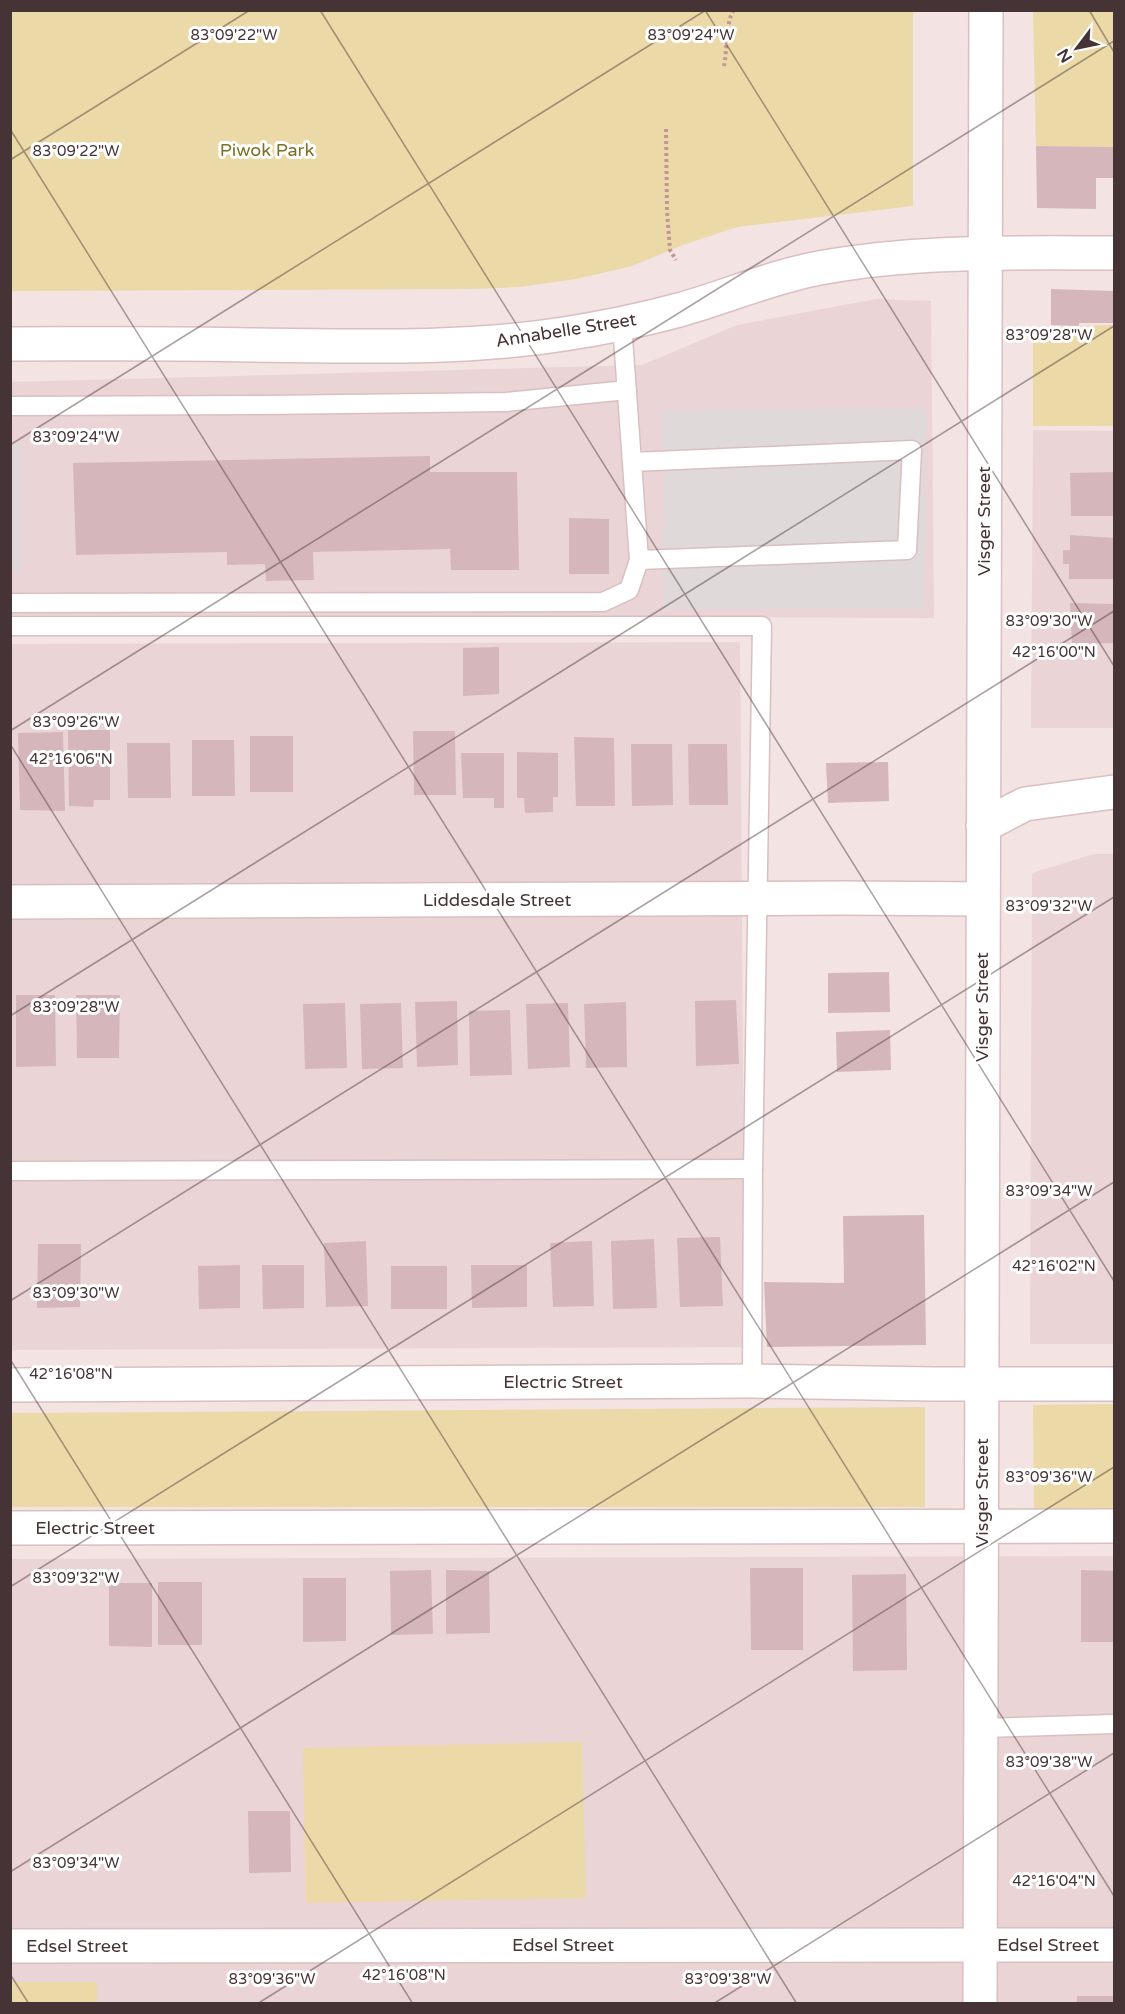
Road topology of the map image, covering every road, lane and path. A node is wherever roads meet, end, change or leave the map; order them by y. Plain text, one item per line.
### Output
1 (725, 10) edge
2 (734, 10) edge
3 (986, 10) edge
4 (729, 15) junction
5 (724, 66) dead end
6 (666, 129) dead end
7 (985, 253) junction
8 (1114, 253) edge
9 (676, 260) dead end
10 (622, 324) junction
11 (10, 344) edge
12 (627, 390) junction
13 (10, 406) edge
14 (632, 462) junction
15 (639, 560) junction
16 (10, 603) edge
17 (10, 626) edge
18 (1114, 792) edge
19 (983, 826) junction
20 (759, 898) junction
21 (983, 899) junction
22 (10, 902) edge
23 (753, 1169) junction
24 (10, 1171) edge
25 (752, 1381) junction
26 (982, 1384) junction
27 (1114, 1384) edge
28 (10, 1385) edge
29 (982, 1526) junction
30 (1114, 1526) edge
31 (10, 1528) edge
32 (1114, 1724) edge
33 (981, 1728) junction
34 (980, 1945) junction
35 (1114, 1945) edge
36 (10, 1946) edge
37 (980, 2004) edge

1 - 4 path
2 - 4 path
3 - 7 street, Visger Street
4 - 5 path
6 - 9 path
7 - 8 street, Annabelle Street
7 - 10 street, Annabelle Street
7 - 19 street, Visger Street
10 - 11 street, Annabelle Street
10 - 12 lane
12 - 13 lane
12 - 14 lane
14 - 15 lane
14 - 15 lane
15 - 16 lane
17 - 20 lane
18 - 19 street
19 - 21 street, Visger Street
20 - 21 street, Liddesdale Street
20 - 22 street, Liddesdale Street
20 - 23 lane
21 - 26 street, Visger Street
23 - 24 lane
23 - 25 lane
25 - 26 street, Electric Street
25 - 28 street, Electric Street
26 - 27 street, Electric Street
26 - 29 street, Visger Street
29 - 30 street, Electric Street
29 - 31 street, Electric Street
29 - 33 street, Visger Street
32 - 33 lane
33 - 34 street, Visger Street
34 - 35 street, Edsel Street
34 - 36 street, Edsel Street
34 - 37 street, Visger Street

